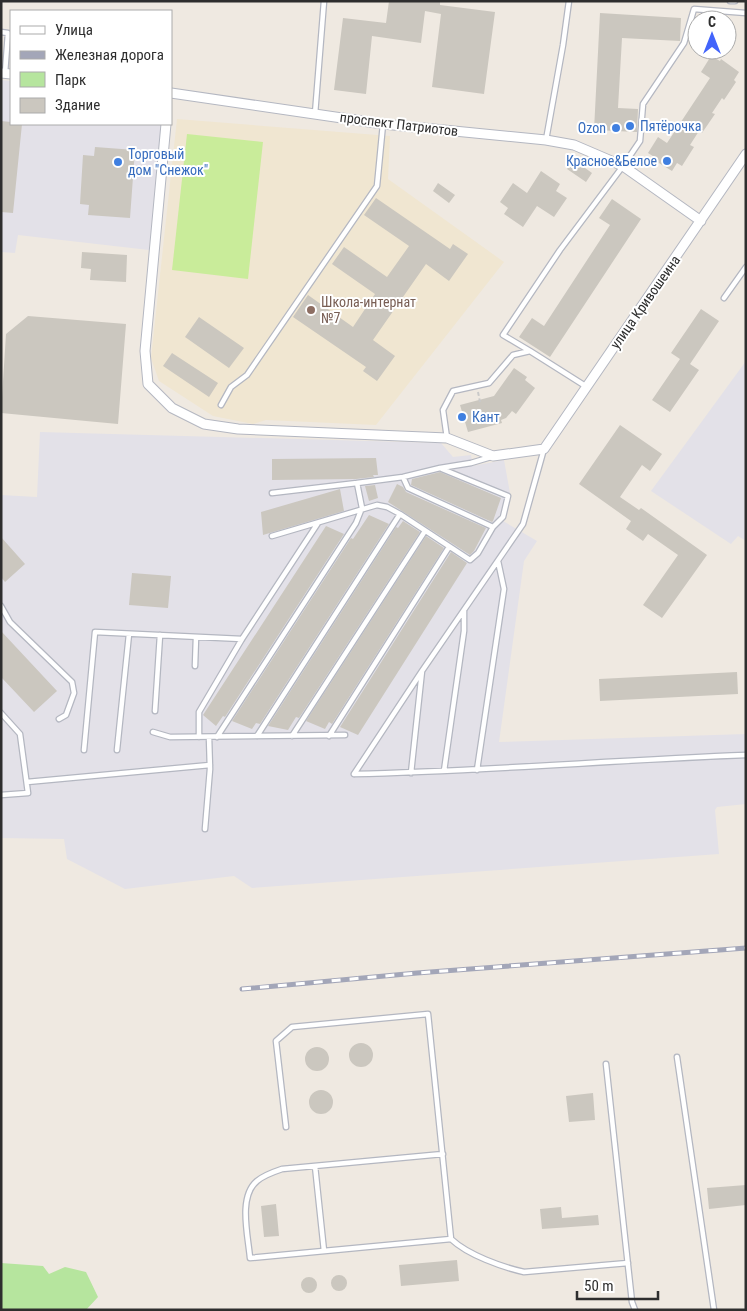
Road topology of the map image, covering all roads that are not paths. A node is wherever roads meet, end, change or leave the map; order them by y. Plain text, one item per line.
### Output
1 (324, 1) edge
2 (569, 1) edge
3 (730, 1) edge
4 (735, 1) edge
5 (746, 13) edge
6 (1, 32) edge
7 (6, 73) edge
8 (172, 94) edge
9 (315, 114) junction
10 (383, 124) junction
11 (166, 125) edge
12 (546, 140) junction
13 (746, 154) edge
14 (623, 166) junction
15 (701, 221) junction
16 (746, 267) edge
17 (724, 298) dead end
18 (530, 351) junction
19 (587, 387) junction
20 (221, 405) dead end
21 (447, 438) junction
22 (544, 449) junction
23 (493, 456) junction
24 (440, 468) junction
25 (403, 477) junction
26 (357, 483) junction
27 (272, 493) dead end
28 (362, 508) junction
29 (400, 514) junction
30 (318, 523) junction
31 (493, 527) junction
32 (425, 531) junction
33 (272, 536) dead end
34 (449, 547) junction
35 (498, 561) junction
36 (1, 606) edge
37 (464, 610) junction
38 (129, 634) junction
39 (160, 636) junction
40 (196, 637) junction
41 (242, 639) junction
42 (195, 666) dead end
43 (422, 671) junction
44 (155, 711) dead end
45 (1, 714) edge
46 (59, 719) dead end
47 (152, 732) dead end
48 (345, 735) dead end
49 (257, 736) junction
50 (292, 736) junction
51 (329, 736) junction
52 (199, 737) junction
53 (210, 737) junction
54 (217, 737) junction
55 (84, 750) dead end
56 (117, 750) dead end
57 (746, 755) edge
58 (210, 765) junction
59 (477, 770) junction
60 (444, 771) junction
61 (411, 773) junction
62 (27, 782) junction
63 (1, 795) edge
64 (205, 829) dead end
65 (677, 1057) dead end
66 (606, 1064) dead end
67 (286, 1126) dead end
68 (444, 1154) junction
69 (315, 1166) junction
70 (451, 1239) junction
71 (324, 1251) junction
72 (628, 1263) junction
73 (636, 1310) edge
74 (714, 1310) edge

1 - 9 lane
2 - 12 lane
3 - 4 lane
5 - 14 lane
6 - 7 lane
8 - 9 street, проспект Патриотов
9 - 10 street, проспект Патриотов
10 - 12 street, проспект Патриотов
10 - 20 lane
11 - 21 street
12 - 14 street, проспект Патриотов
13 - 15 street, улица Кривошеина
14 - 15 street, проспект Патриотов
14 - 18 lane
15 - 19 street, улица Кривошеина
16 - 17 lane
18 - 19 lane
18 - 21 lane
19 - 22 street, улица Кривошеина
21 - 23 street
22 - 23 street
22 - 35 lane
23 - 24 lane
24 - 25 lane
24 - 31 lane
25 - 26 lane
25 - 31 lane
26 - 27 lane
26 - 28 lane
28 - 29 lane
28 - 30 lane
28 - 54 lane
29 - 32 lane
29 - 49 lane
30 - 33 lane
30 - 41 lane
31 - 34 lane
32 - 34 lane
32 - 50 lane
34 - 51 lane
35 - 37 lane
35 - 59 lane
36 - 46 lane
37 - 43 lane
37 - 60 lane
38 - 39 lane
38 - 55 lane
38 - 56 lane
39 - 40 lane
39 - 44 lane
40 - 41 lane
40 - 42 lane
41 - 52 lane
43 - 61 lane
43 - 61 lane
45 - 62 lane
47 - 52 lane
48 - 51 lane
49 - 50 lane
49 - 54 lane
50 - 51 lane
52 - 53 lane
53 - 54 lane
53 - 58 lane
57 - 59 lane
58 - 62 lane
58 - 64 lane
59 - 60 lane
60 - 61 lane
62 - 63 lane
65 - 74 lane
66 - 72 lane
67 - 68 lane
68 - 69 lane
68 - 70 lane
69 - 71 lane
69 - 71 lane
70 - 71 lane
70 - 72 lane
72 - 73 lane

